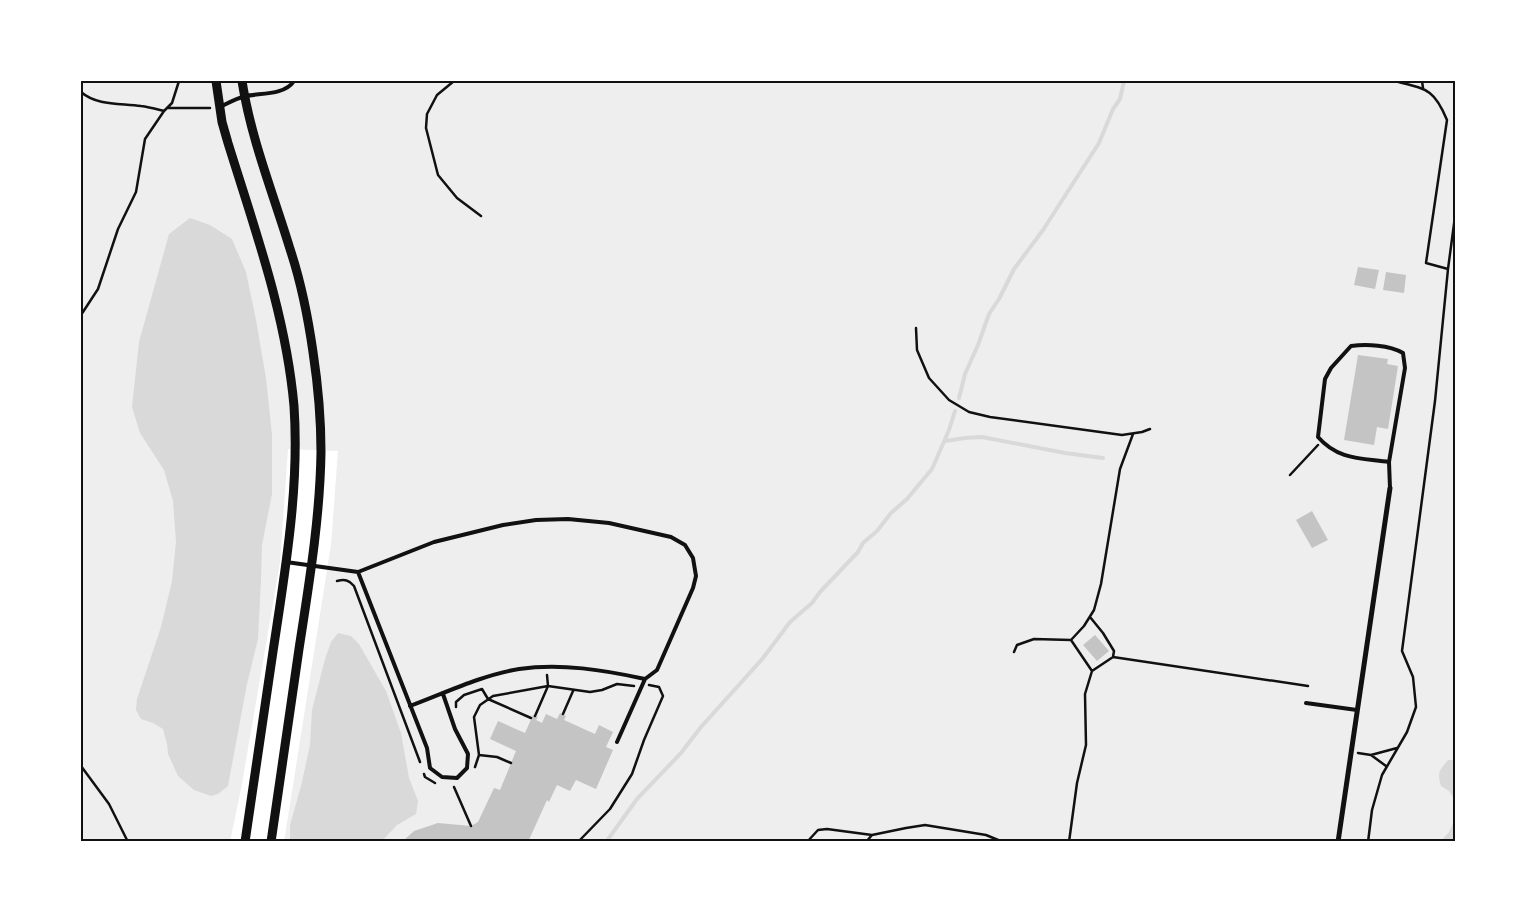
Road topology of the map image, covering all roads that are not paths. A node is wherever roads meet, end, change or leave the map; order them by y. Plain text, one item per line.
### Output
1 (216, 81) edge
2 (242, 81) edge
3 (294, 81) edge
4 (244, 97) junction
5 (219, 107) junction
6 (1389, 462) junction
7 (1390, 488) joint
8 (286, 562) junction
9 (312, 565) junction
10 (358, 572) junction
11 (645, 679) junction
12 (443, 694) junction
13 (1306, 703) dead end
14 (410, 706) junction
15 (1357, 710) junction
16 (617, 742) dead end
17 (245, 842) edge
18 (271, 842) edge
19 (1338, 842) edge

1 - 5 street
2 - 4 street
3 - 4 lane
4 - 5 lane
4 - 9 street
5 - 8 street
6 - 6 lane
6 - 7 lane
7 - 15 street
8 - 9 lane
8 - 17 street
9 - 10 lane
9 - 18 street
10 - 11 lane
10 - 14 lane
11 - 12 lane
11 - 16 lane
12 - 14 lane
12 - 14 lane
13 - 15 lane
15 - 19 street

